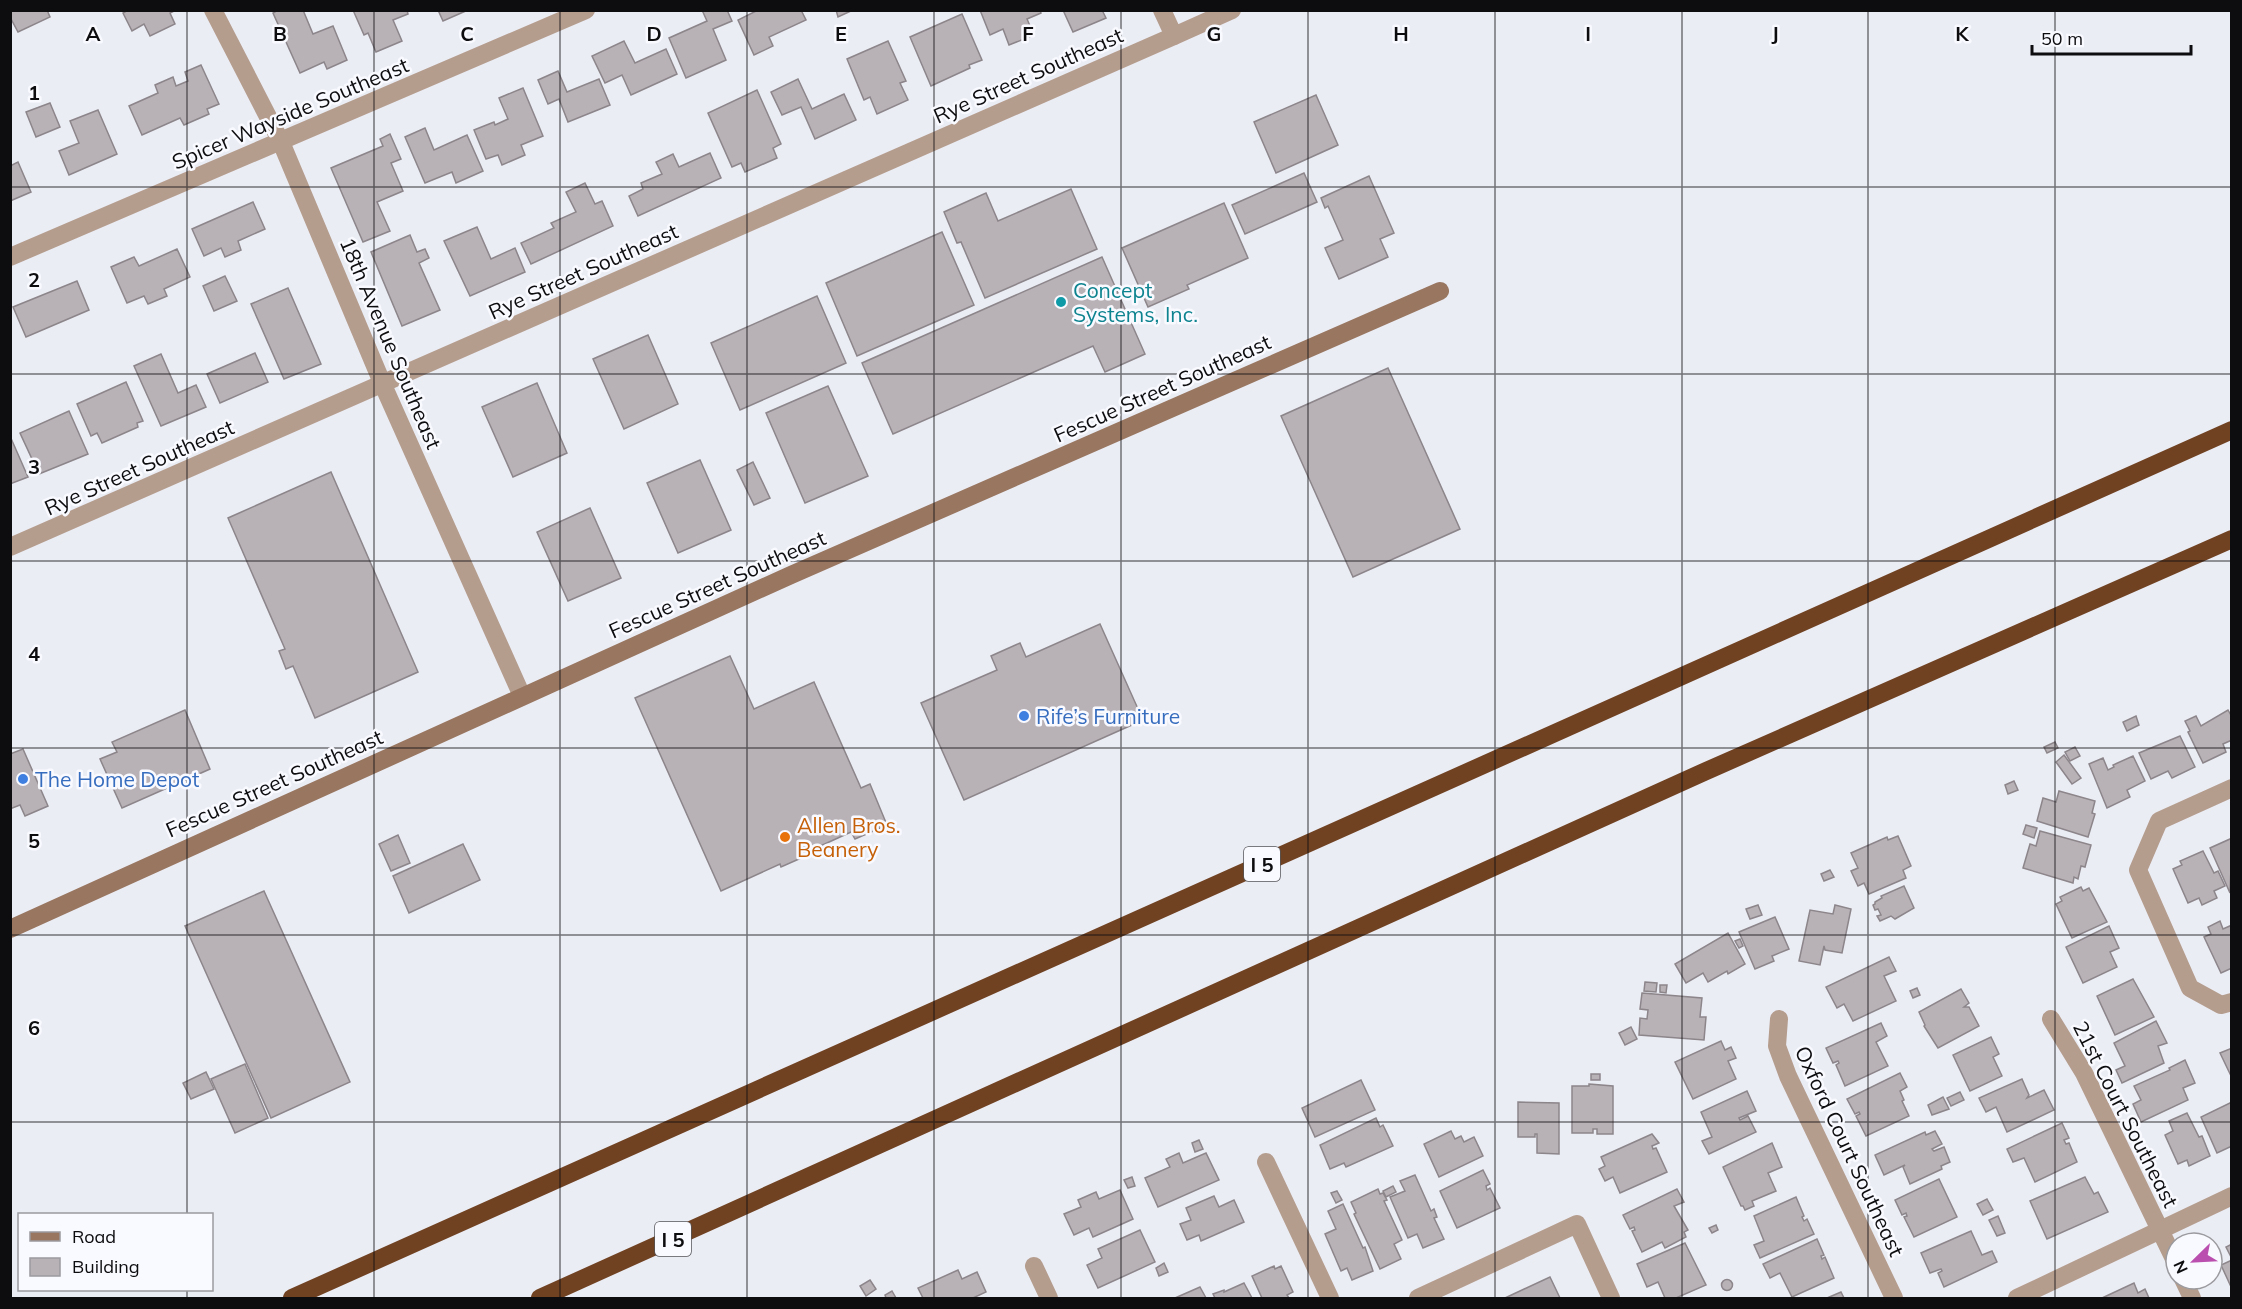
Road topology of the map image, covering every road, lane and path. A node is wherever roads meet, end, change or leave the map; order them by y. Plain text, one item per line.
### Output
1 (213, 10) edge
2 (586, 10) edge
3 (1162, 10) edge
4 (1233, 10) edge
5 (1174, 36) junction
6 (281, 142) junction
7 (10, 257) edge
8 (1440, 291) dead end
9 (383, 385) junction
10 (2232, 430) edge
11 (2232, 539) edge
12 (10, 547) edge
13 (522, 696) junction
14 (2232, 788) edge
15 (14, 927) edge
16 (2232, 1002) edge
17 (2051, 1019) dead end
18 (1779, 1020) dead end
19 (1266, 1162) dead end
20 (2232, 1196) edge
21 (2161, 1230) junction
22 (2164, 1237) edge
23 (1034, 1266) dead end
24 (292, 1299) edge
25 (540, 1299) edge
26 (1049, 1299) edge
27 (1330, 1299) edge
28 (1418, 1299) edge
29 (1611, 1299) edge
30 (1894, 1299) edge
31 (2017, 1299) edge

1 - 6 street, 18th Avenue Southeast
2 - 6 street, Spicer Wayside Southeast
3 - 5 street
4 - 5 street, Rye Street Southeast
5 - 9 street, Rye Street Southeast
6 - 7 street, Spicer Wayside Southeast
6 - 9 street, 18th Avenue Southeast
8 - 13 street, Fescue Street Southeast
9 - 12 street, Rye Street Southeast
9 - 13 street, 18th Avenue Southeast
10 - 24 highway, I 5
11 - 25 highway, I 5
13 - 15 street, Fescue Street Southeast
14 - 16 street
17 - 21 street, 21st Court Southeast
18 - 30 street, Oxford Court Southeast
19 - 27 street
20 - 21 street
21 - 22 street, 21st Court Southeast
21 - 31 street
23 - 26 street
28 - 29 street

